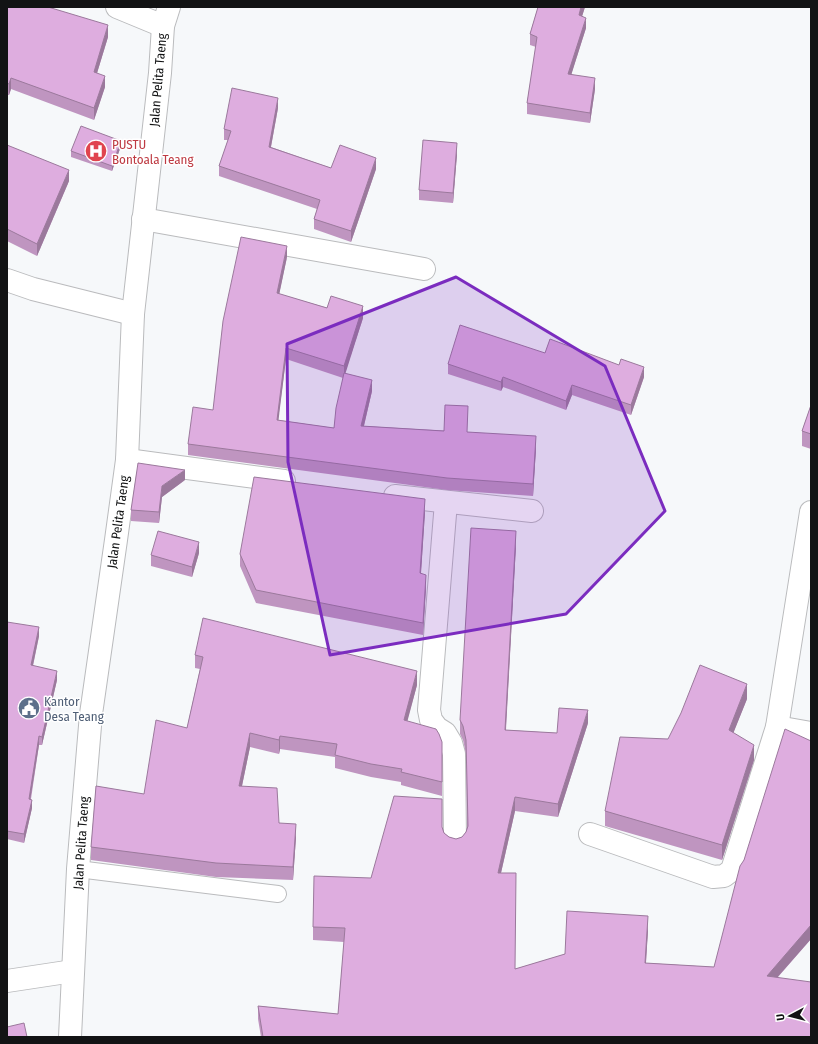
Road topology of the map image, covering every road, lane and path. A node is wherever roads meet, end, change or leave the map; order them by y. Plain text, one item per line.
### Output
1 (117, 7) edge
2 (166, 17) edge
3 (143, 219) junction
4 (424, 269) dead end
5 (7, 280) edge
6 (133, 314) junction
7 (127, 460) junction
8 (306, 484) edge
9 (376, 493) edge
10 (446, 502) junction
11 (532, 511) dead end
12 (811, 512) edge
13 (777, 727) junction
14 (811, 733) edge
15 (590, 834) dead end
16 (455, 840) edge
17 (78, 869) junction
18 (278, 894) dead end
19 (73, 971) junction
20 (7, 981) edge
21 (70, 1037) edge

1 - 2 street
2 - 3 street, Jalan Pelita Taeng
3 - 4 street
3 - 6 street, Jalan Pelita Taeng
5 - 6 street
6 - 7 street, Jalan Pelita Taeng
7 - 8 street
7 - 17 street, Jalan Pelita Taeng
9 - 10 street
10 - 11 street
10 - 16 street
12 - 13 street
13 - 14 street
13 - 15 street
17 - 18 lane
17 - 19 street, Jalan Pelita Taeng
19 - 20 street
19 - 21 street, Jalan Pelita Taeng

